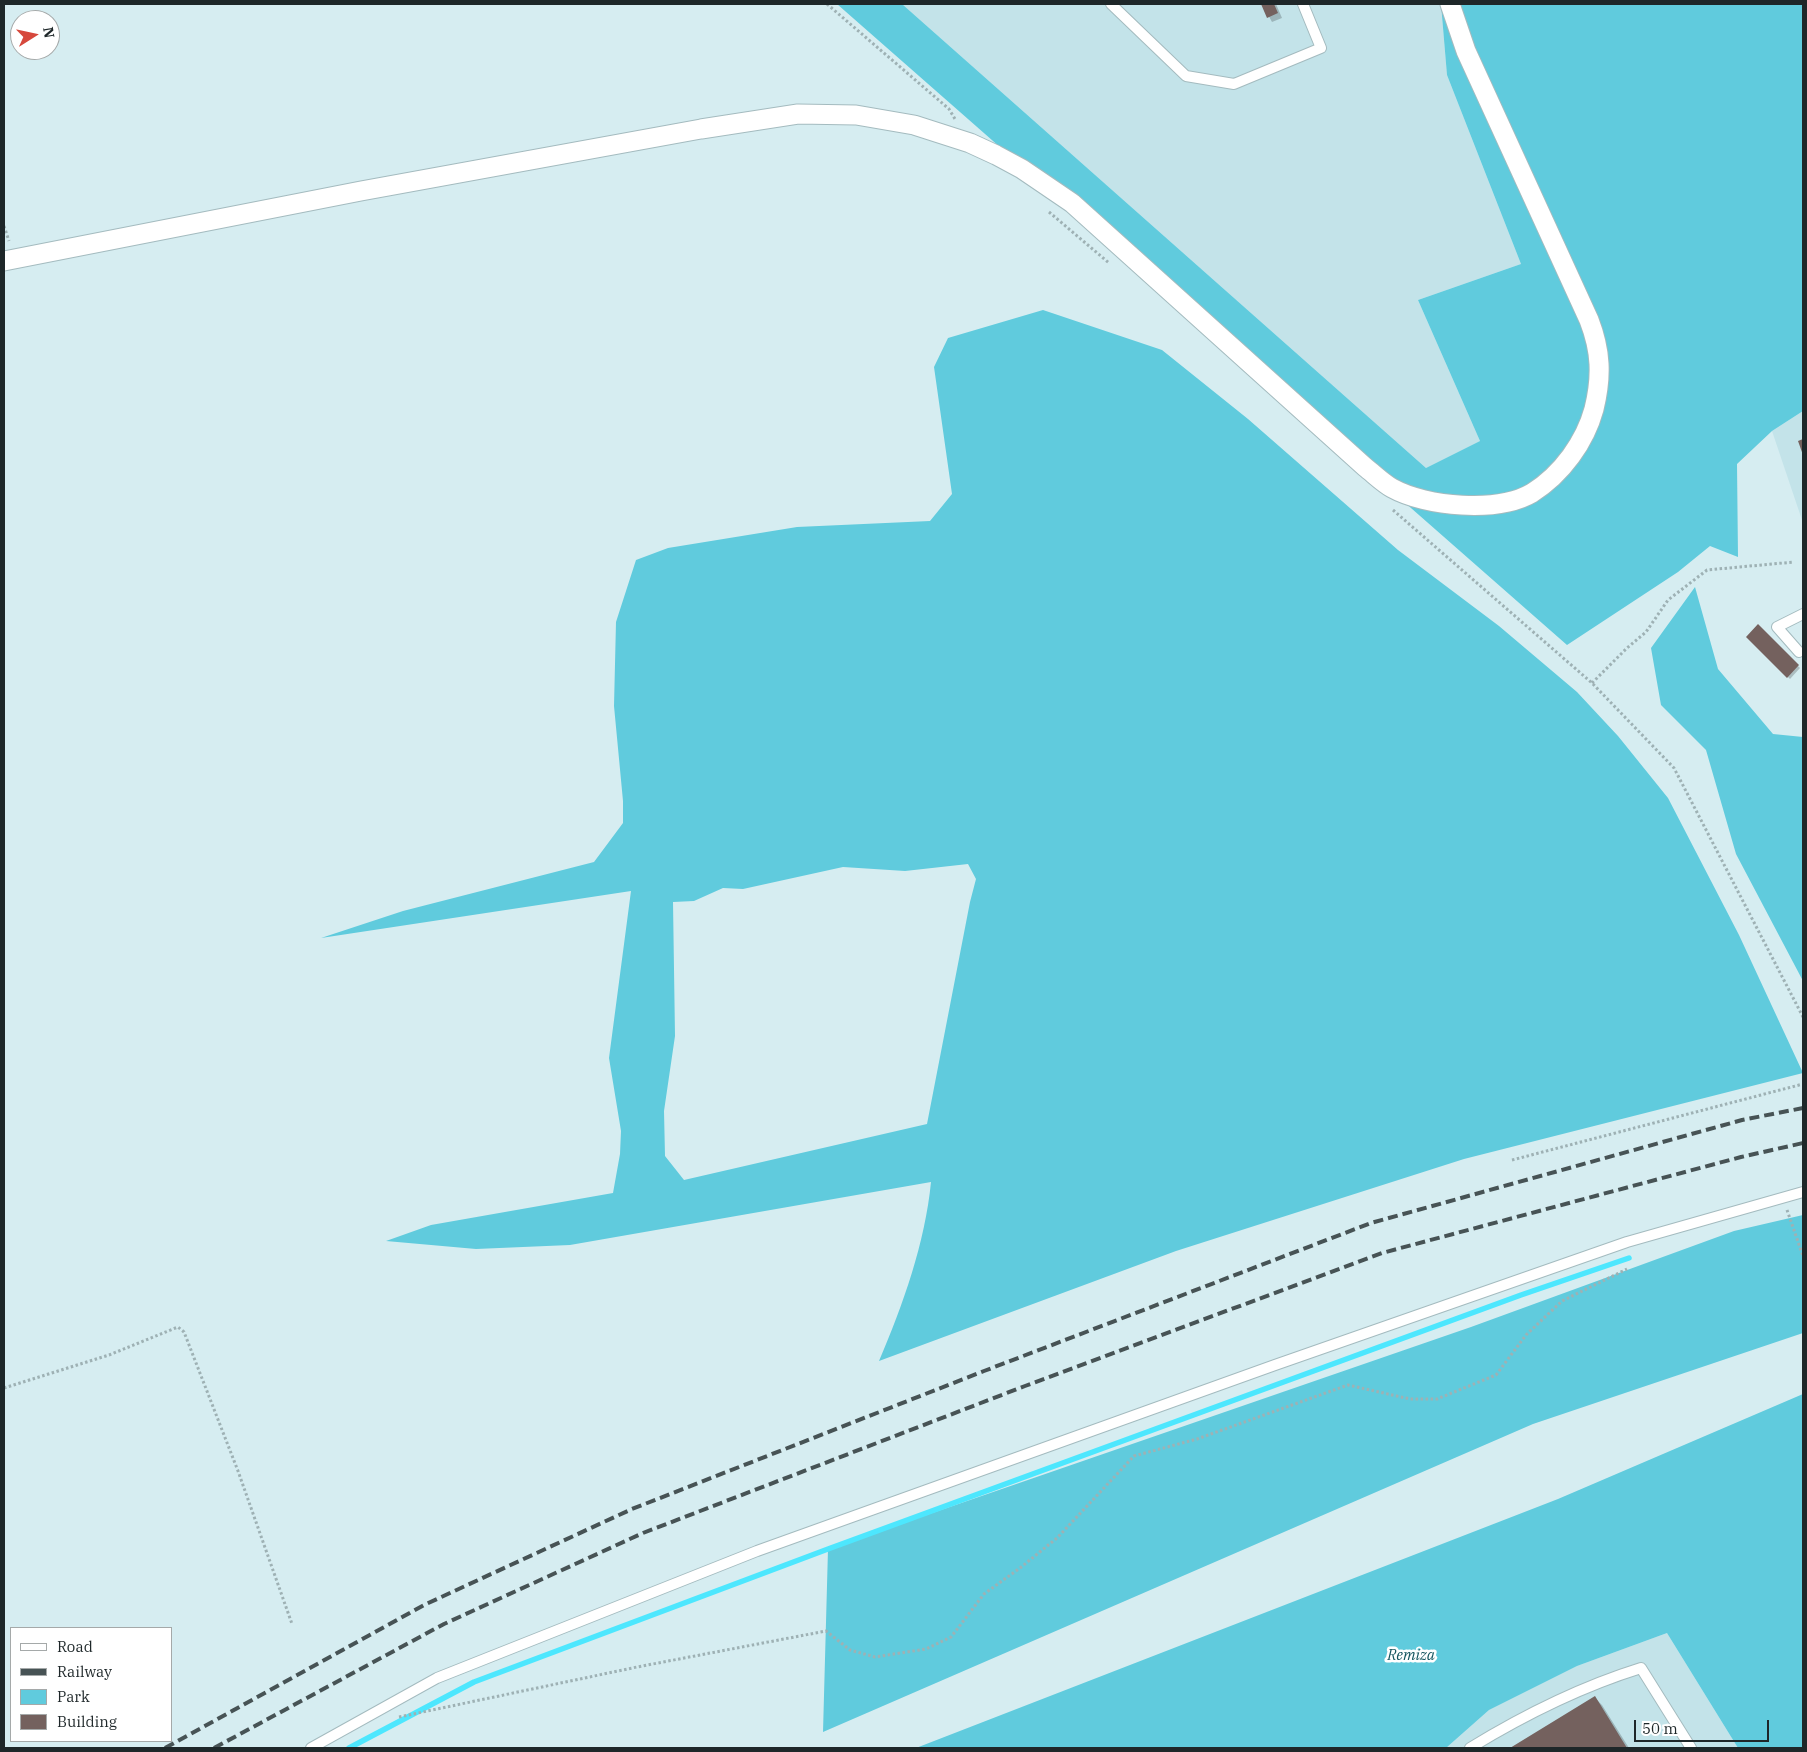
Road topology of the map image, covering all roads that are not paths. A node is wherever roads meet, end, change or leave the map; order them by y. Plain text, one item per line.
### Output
1 (1111, 4) edge
2 (1303, 4) edge
3 (1450, 4) edge
4 (4, 261) edge
5 (1803, 614) edge
6 (1799, 652) dead end
7 (1803, 1192) edge
8 (311, 1748) edge
9 (1470, 1748) edge
10 (1691, 1748) edge

1 - 2 lane
3 - 4 street
5 - 6 lane
7 - 8 lane
9 - 10 lane

